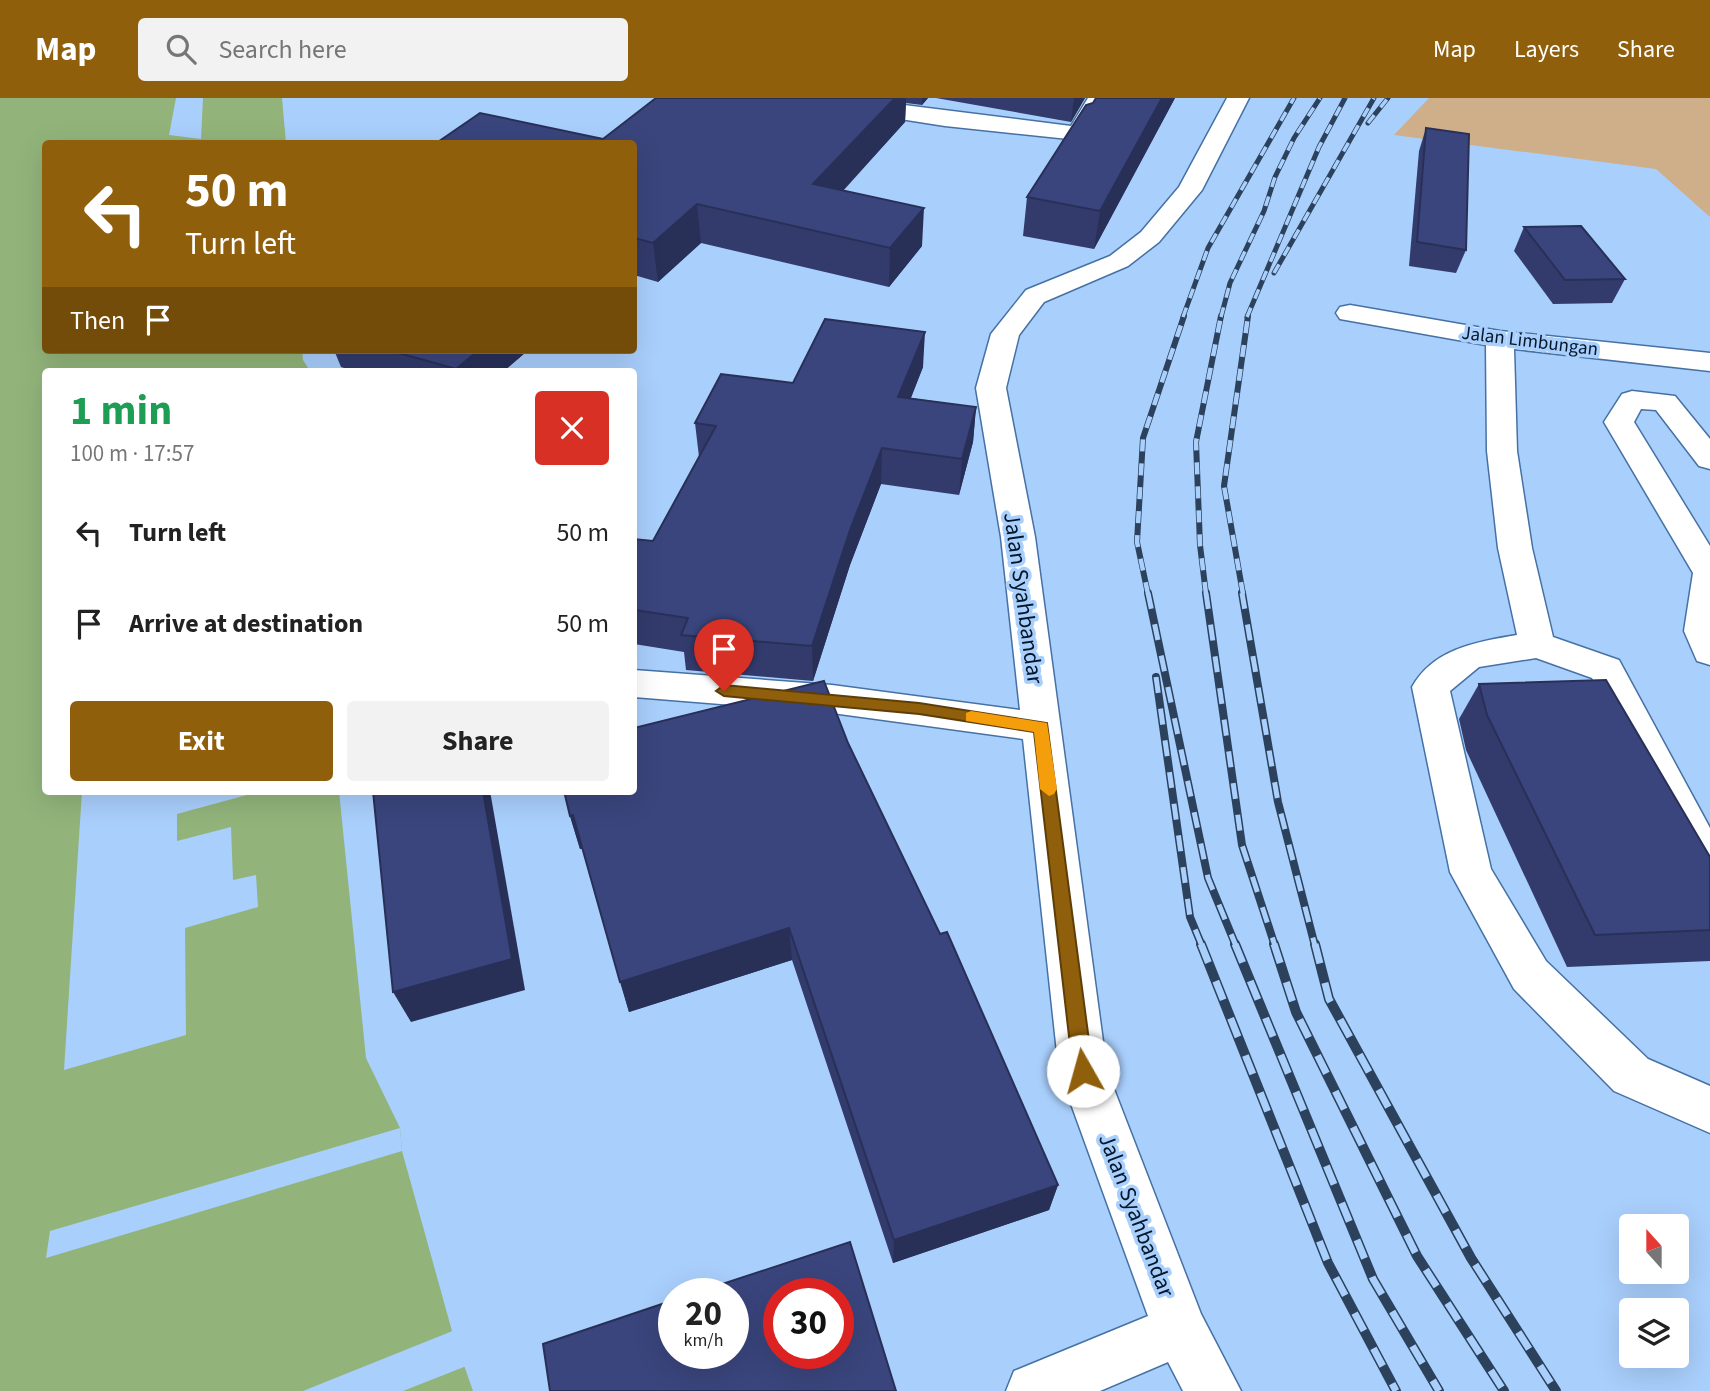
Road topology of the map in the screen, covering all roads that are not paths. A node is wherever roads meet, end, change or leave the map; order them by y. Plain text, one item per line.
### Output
1 (804, 98) edge
2 (1100, 98) edge
3 (1238, 98) edge
4 (1350, 313) dead end
5 (1500, 339) junction
6 (1710, 362) edge
7 (1710, 459) edge
8 (1709, 570) edge
9 (1537, 645) junction
10 (1710, 652) edge
11 (637, 683) edge
12 (1041, 727) junction
13 (1710, 868) edge
14 (1710, 1110) edge
15 (1180, 1329) junction
16 (1034, 1391) edge
17 (1213, 1391) edge

1 - 2 street
3 - 12 street, Jalan Syahbandar
4 - 5 street, Jalan Limbungan
5 - 6 street, Jalan Limbungan
5 - 9 street
7 - 8 street
8 - 10 street
9 - 13 street
9 - 14 street
11 - 12 street
12 - 15 street, Jalan Syahbandar
15 - 16 street
15 - 17 street, Jalan Syahbandar

